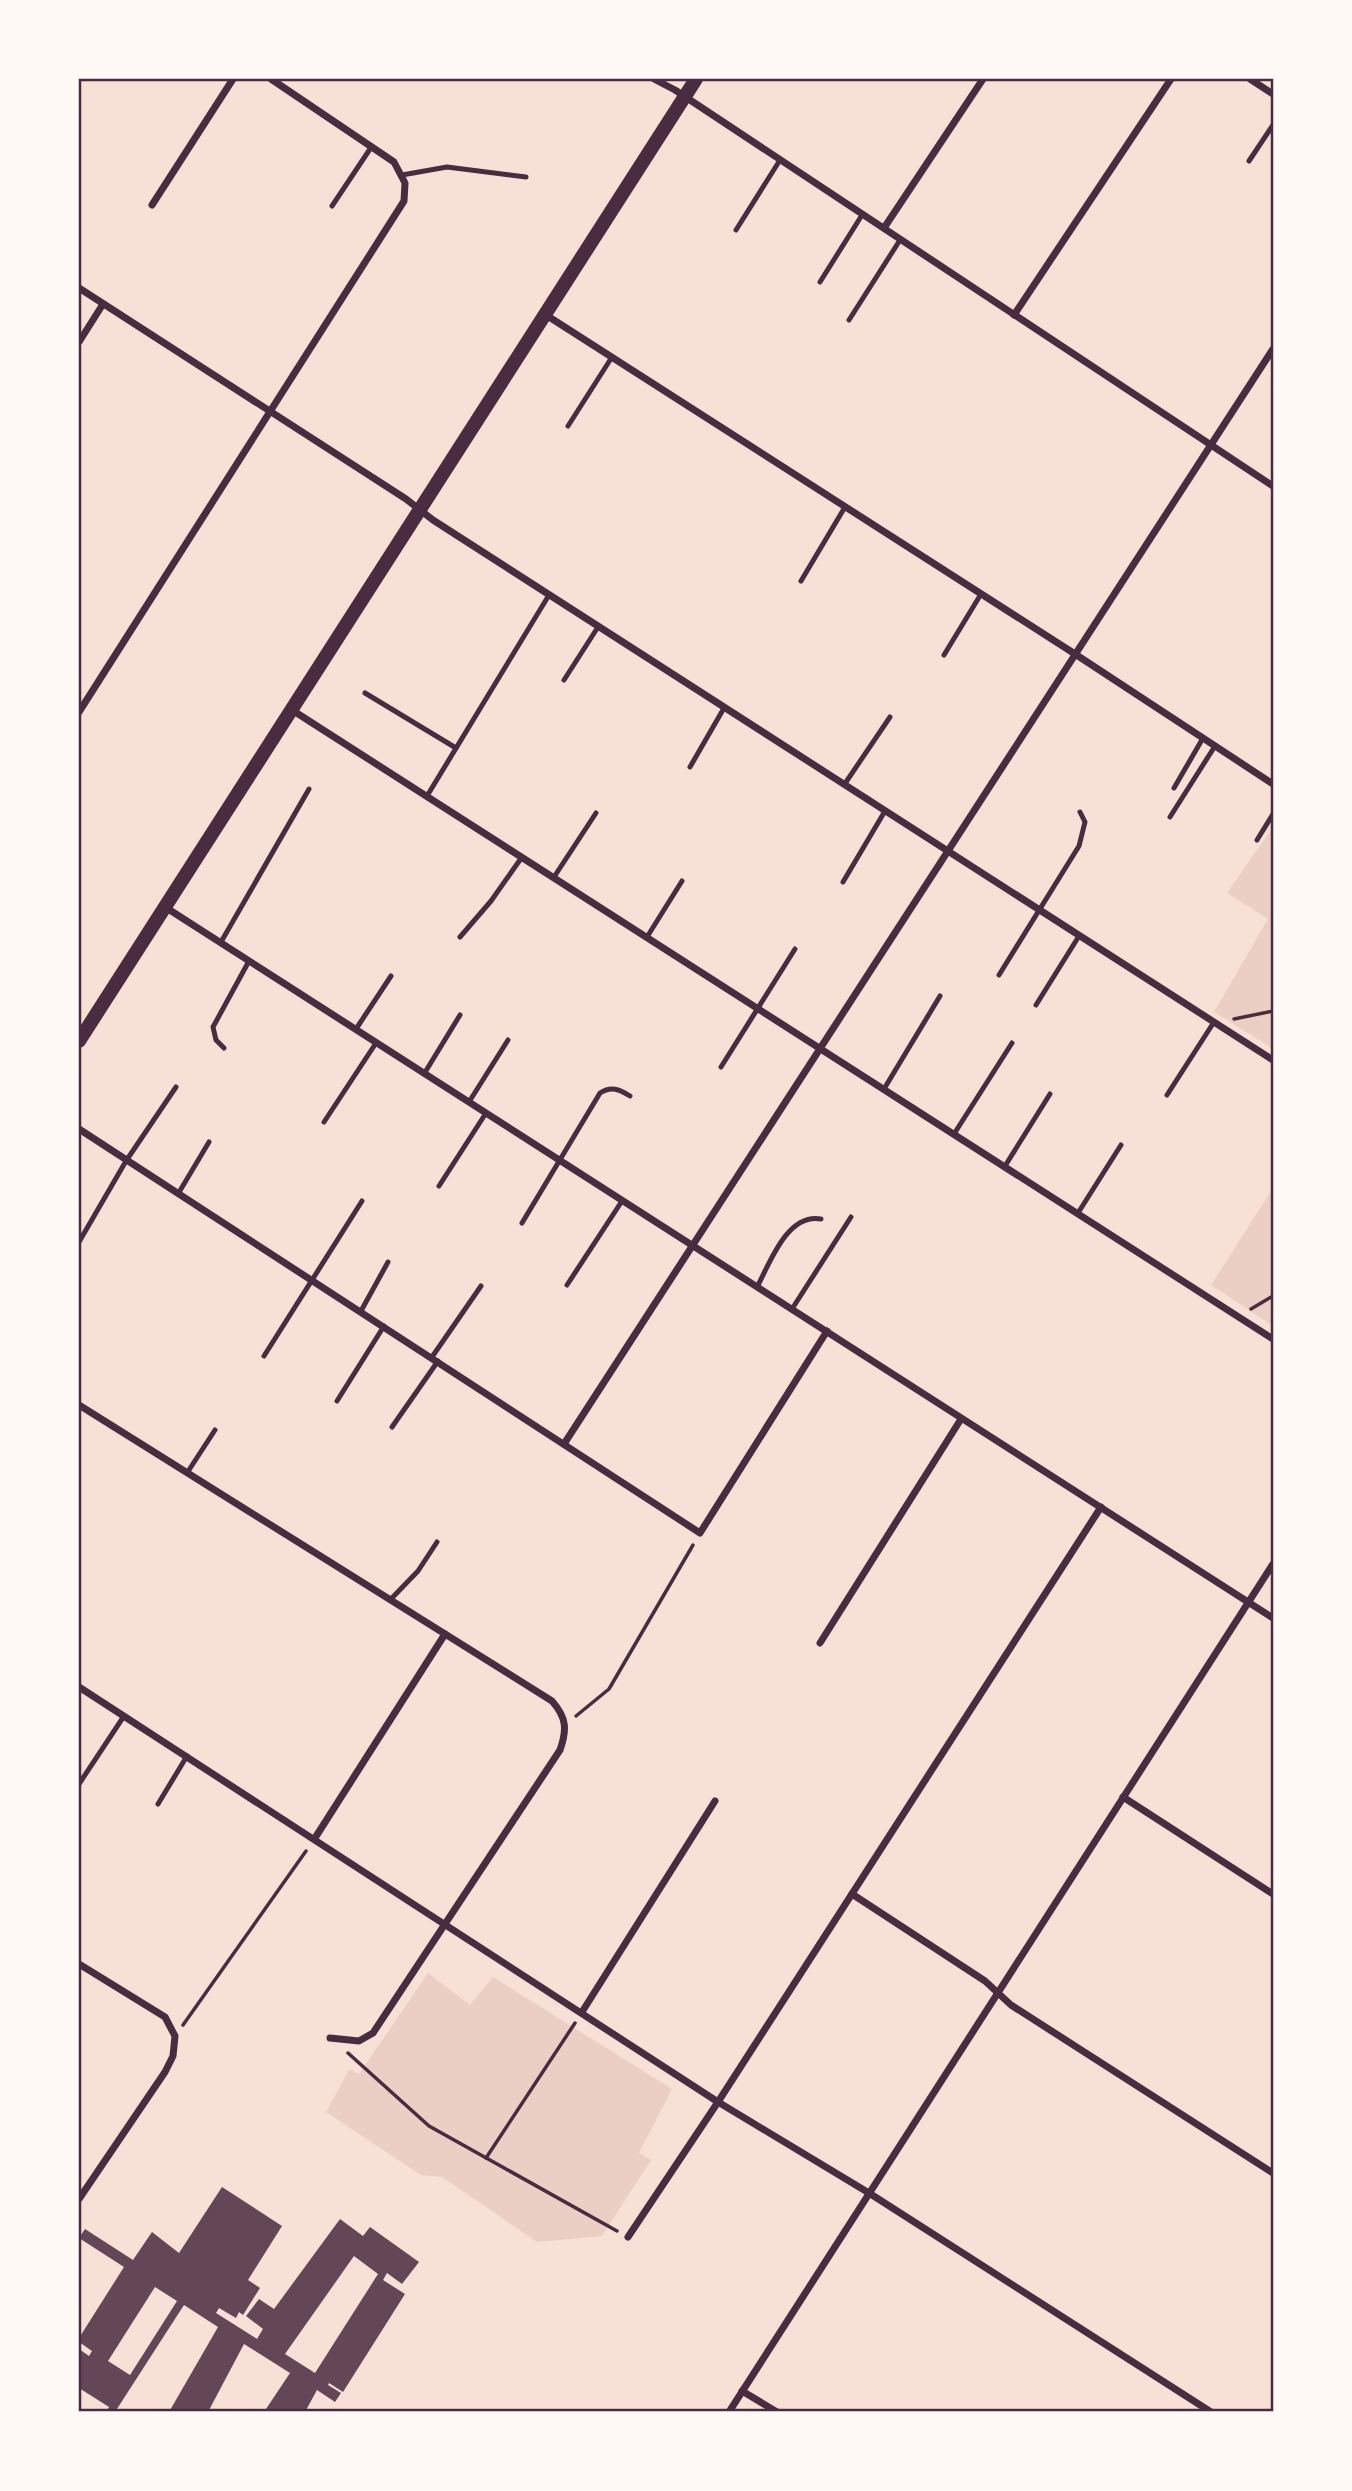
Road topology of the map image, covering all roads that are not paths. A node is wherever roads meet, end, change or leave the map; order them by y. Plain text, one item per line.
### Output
1 (233, 79) edge
2 (271, 79) edge
3 (654, 79) edge
4 (696, 79) edge
5 (983, 79) edge
6 (1171, 79) edge
7 (1250, 79) edge
8 (1273, 94) edge
9 (685, 97) junction
10 (1273, 125) edge
11 (372, 146) junction
12 (780, 160) junction
13 (1250, 161) dead end
14 (402, 175) junction
15 (526, 177) dead end
16 (152, 205) dead end
17 (332, 206) dead end
18 (862, 215) junction
19 (884, 229) junction
20 (736, 230) dead end
21 (901, 240) junction
22 (820, 282) dead end
23 (79, 288) edge
24 (103, 304) junction
25 (545, 314) junction
26 (1014, 315) junction
27 (849, 320) dead end
28 (79, 342) edge
29 (1273, 349) edge
30 (612, 357) junction
31 (271, 412) junction
32 (568, 426) dead end
33 (1211, 445) junction
34 (1273, 486) edge
35 (845, 507) junction
36 (420, 510) junction
37 (801, 581) dead end
38 (981, 594) junction
39 (550, 595) junction
40 (598, 627) junction
41 (1075, 654) junction
42 (944, 655) dead end
43 (564, 680) dead end
44 (365, 693) dead end
45 (724, 708) junction
46 (292, 710) junction
47 (79, 712) edge
48 (890, 717) dead end
49 (1203, 738) junction
50 (1215, 746) junction
51 (456, 748) junction
52 (690, 767) dead end
53 (844, 785) junction
54 (1273, 785) edge
55 (1174, 788) dead end
56 (309, 789) dead end
57 (428, 796) junction
58 (885, 811) junction
59 (1080, 812) dead end
60 (596, 813) dead end
61 (1273, 814) edge
62 (1170, 817) dead end
63 (1257, 839) dead end
64 (948, 852) junction
65 (522, 857) junction
66 (554, 877) junction
67 (682, 881) dead end
68 (843, 882) dead end
69 (164, 907) junction
70 (1039, 910) junction
71 (1079, 936) junction
72 (460, 937) dead end
73 (648, 937) junction
74 (221, 942) junction
75 (795, 948) dead end
76 (249, 961) junction
77 (999, 975) dead end
78 (391, 976) dead end
79 (940, 996) dead end
80 (1036, 1005) dead end
81 (758, 1008) junction
82 (460, 1015) dead end
83 (1214, 1023) junction
84 (356, 1030) junction
85 (508, 1040) dead end
86 (79, 1041) edge
87 (376, 1043) junction
88 (1013, 1043) dead end
89 (224, 1048) dead end
90 (821, 1049) junction
91 (1273, 1060) edge
92 (721, 1067) dead end
93 (424, 1074) junction
94 (176, 1087) dead end
95 (884, 1089) junction
96 (1050, 1094) dead end
97 (1167, 1095) dead end
98 (630, 1096) dead end
99 (469, 1102) junction
100 (486, 1113) junction
101 (324, 1122) dead end
102 (79, 1129) edge
103 (954, 1134) junction
104 (209, 1142) dead end
105 (1121, 1145) dead end
106 (559, 1160) junction
107 (126, 1161) junction
108 (1005, 1166) junction
109 (439, 1186) dead end
110 (178, 1194) junction
111 (362, 1201) dead end
112 (622, 1201) junction
113 (1078, 1213) junction
114 (851, 1217) dead end
115 (821, 1219) dead end
116 (522, 1223) dead end
117 (79, 1242) edge
118 (692, 1247) junction
119 (388, 1262) dead end
120 (313, 1280) junction
121 (567, 1285) dead end
122 (481, 1286) dead end
123 (757, 1287) junction
124 (792, 1309) junction
125 (360, 1311) junction
126 (384, 1326) junction
127 (827, 1331) junction
128 (1273, 1339) edge
129 (264, 1356) dead end
130 (435, 1359) junction
131 (337, 1401) dead end
132 (79, 1405) edge
133 (961, 1419) junction
134 (392, 1427) dead end
135 (215, 1430) dead end
136 (564, 1444) junction
137 (187, 1473) junction
138 (1101, 1507) junction
139 (437, 1542) dead end
140 (1273, 1564) edge
141 (390, 1600) junction
142 (1248, 1602) junction
143 (1273, 1618) edge
144 (445, 1634) junction
145 (820, 1643) dead end
146 (79, 1687) edge
147 (124, 1716) junction
148 (187, 1756) junction
149 (79, 1784) edge
150 (1123, 1797) junction
151 (715, 1801) dead end
152 (158, 1804) dead end
153 (315, 1838) junction
154 (852, 1894) junction
155 (1273, 1894) edge
156 (444, 1925) junction
157 (79, 1964) edge
158 (998, 1993) junction
159 (582, 2012) junction
160 (330, 2038) road end
161 (718, 2102) junction
162 (1273, 2173) edge
163 (869, 2193) junction
164 (79, 2199) edge
165 (628, 2237) road end
166 (743, 2390) junction
167 (729, 2412) edge
168 (776, 2412) edge
169 (1211, 2412) edge

1 - 16 street
2 - 11 street
3 - 9 street
4 - 9 main road
5 - 19 street
6 - 26 street
7 - 8 street
9 - 12 street
9 - 25 main road
10 - 13 lane
11 - 14 street
11 - 17 lane
12 - 18 street
12 - 20 lane
14 - 15 lane
14 - 31 street
18 - 19 street
18 - 22 lane
19 - 21 street
21 - 26 street
21 - 27 lane
23 - 24 street
24 - 28 street
24 - 31 street
25 - 30 street
25 - 36 main road
26 - 33 street
29 - 33 street
30 - 32 lane
30 - 35 street
31 - 36 street
31 - 47 street
33 - 34 street
33 - 41 street
35 - 37 lane
35 - 38 street
36 - 39 street
36 - 46 main road
38 - 41 street
38 - 42 lane
39 - 40 street
39 - 51 lane
40 - 43 lane
40 - 45 street
41 - 49 street
41 - 64 street
44 - 51 lane
45 - 52 lane
45 - 53 street
46 - 57 street
46 - 69 main road
48 - 53 lane
49 - 50 street
49 - 55 lane
50 - 54 street
50 - 62 lane
51 - 57 lane
53 - 58 street
56 - 74 lane
57 - 65 street
58 - 64 street
58 - 68 lane
59 - 70 lane
60 - 66 lane
61 - 63 lane
64 - 70 street
64 - 90 street
65 - 66 street
65 - 72 lane
66 - 73 street
67 - 73 lane
69 - 74 street
69 - 86 main road
70 - 71 street
70 - 77 lane
71 - 80 lane
71 - 83 street
73 - 81 street
74 - 76 street
75 - 81 lane
76 - 84 street
76 - 89 lane
78 - 84 lane
79 - 95 lane
81 - 90 street
81 - 92 lane
82 - 93 lane
83 - 91 street
83 - 97 lane
84 - 87 street
85 - 99 lane
87 - 93 street
87 - 101 lane
88 - 103 lane
90 - 95 street
90 - 118 street
93 - 99 street
94 - 107 lane
95 - 103 street
96 - 108 lane
98 - 106 lane
99 - 100 street
100 - 106 street
100 - 109 lane
102 - 107 street
103 - 108 street
104 - 110 lane
105 - 113 lane
106 - 112 street
106 - 116 lane
107 - 110 street
107 - 117 lane
108 - 113 street
110 - 120 street
111 - 120 lane
112 - 118 street
112 - 121 lane
113 - 128 street
114 - 124 lane
115 - 123 lane
118 - 123 street
118 - 136 street
119 - 125 lane
120 - 125 street
120 - 129 lane
122 - 130 lane
123 - 124 street
124 - 127 street
125 - 126 street
126 - 130 street
126 - 131 lane
127 - 133 street
127 - 136 street
130 - 134 lane
130 - 136 street
132 - 137 street
133 - 138 street
133 - 145 street
135 - 137 lane
137 - 141 street
138 - 142 street
138 - 154 street
139 - 141 lane
140 - 142 street
141 - 144 street
142 - 143 street
142 - 150 street
144 - 153 street
144 - 156 street
146 - 147 street
147 - 148 street
147 - 149 lane
148 - 152 lane
148 - 153 street
150 - 155 street
150 - 158 street
151 - 159 street
153 - 156 street
154 - 158 street
154 - 161 street
156 - 159 street
156 - 160 street
157 - 164 street
158 - 162 street
158 - 163 street
159 - 161 street
161 - 163 street
161 - 165 street
163 - 166 street
163 - 169 street
166 - 167 street
166 - 168 street

